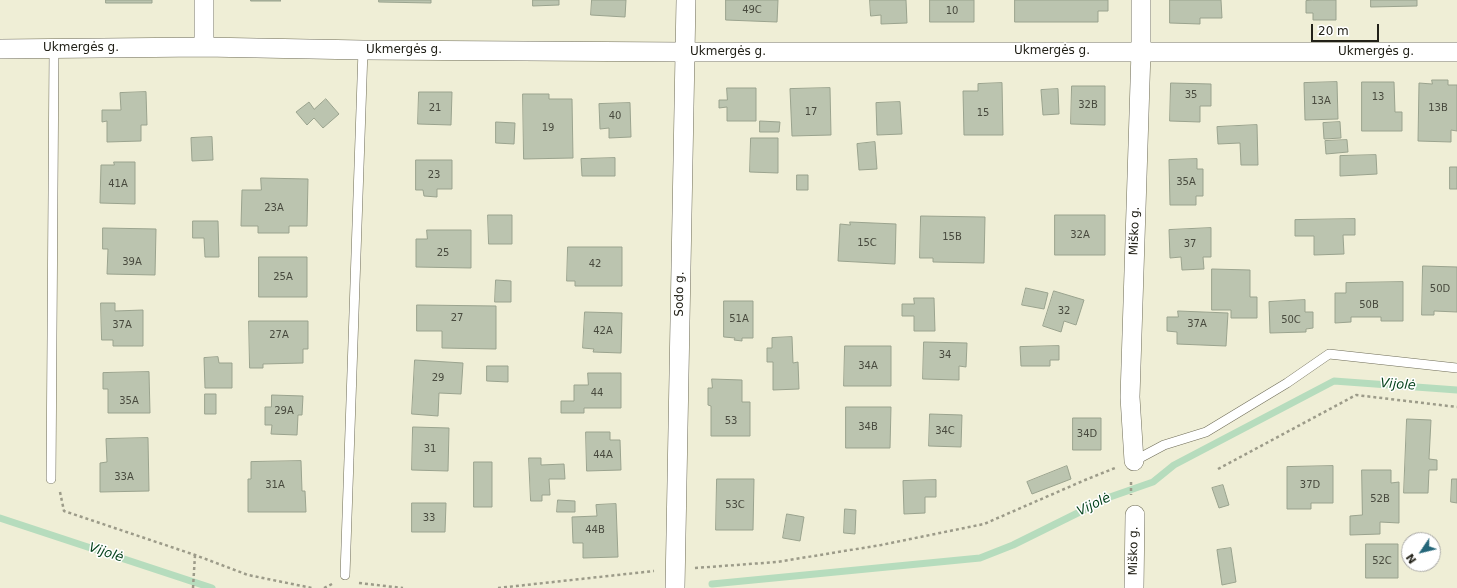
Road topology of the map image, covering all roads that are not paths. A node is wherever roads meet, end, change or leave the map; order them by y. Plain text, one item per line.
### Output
1 (204, 0) edge
2 (686, 0) edge
3 (1142, 0) edge
4 (54, 48) junction
5 (204, 48) junction
6 (0, 49) edge
7 (363, 50) junction
8 (684, 52) junction
9 (1141, 52) junction
10 (1457, 52) edge
11 (1457, 368) edge
12 (1133, 470) joint
13 (50, 479) road end
14 (1133, 507) road end
15 (345, 575) dead end
16 (675, 588) edge
17 (1134, 588) edge

1 - 5 street
2 - 8 street, Sodo g.
3 - 9 street, Miško g.
4 - 5 street, Ukmergės g.
4 - 6 street, Ukmergės g.
4 - 13 lane
5 - 7 street, Ukmergės g.
7 - 8 street, Ukmergės g.
7 - 15 lane
8 - 9 street, Ukmergės g.
8 - 16 street, Sodo g.
9 - 10 street, Ukmergės g.
9 - 12 street, Miško g.
11 - 12 lane
14 - 17 street, Miško g.

